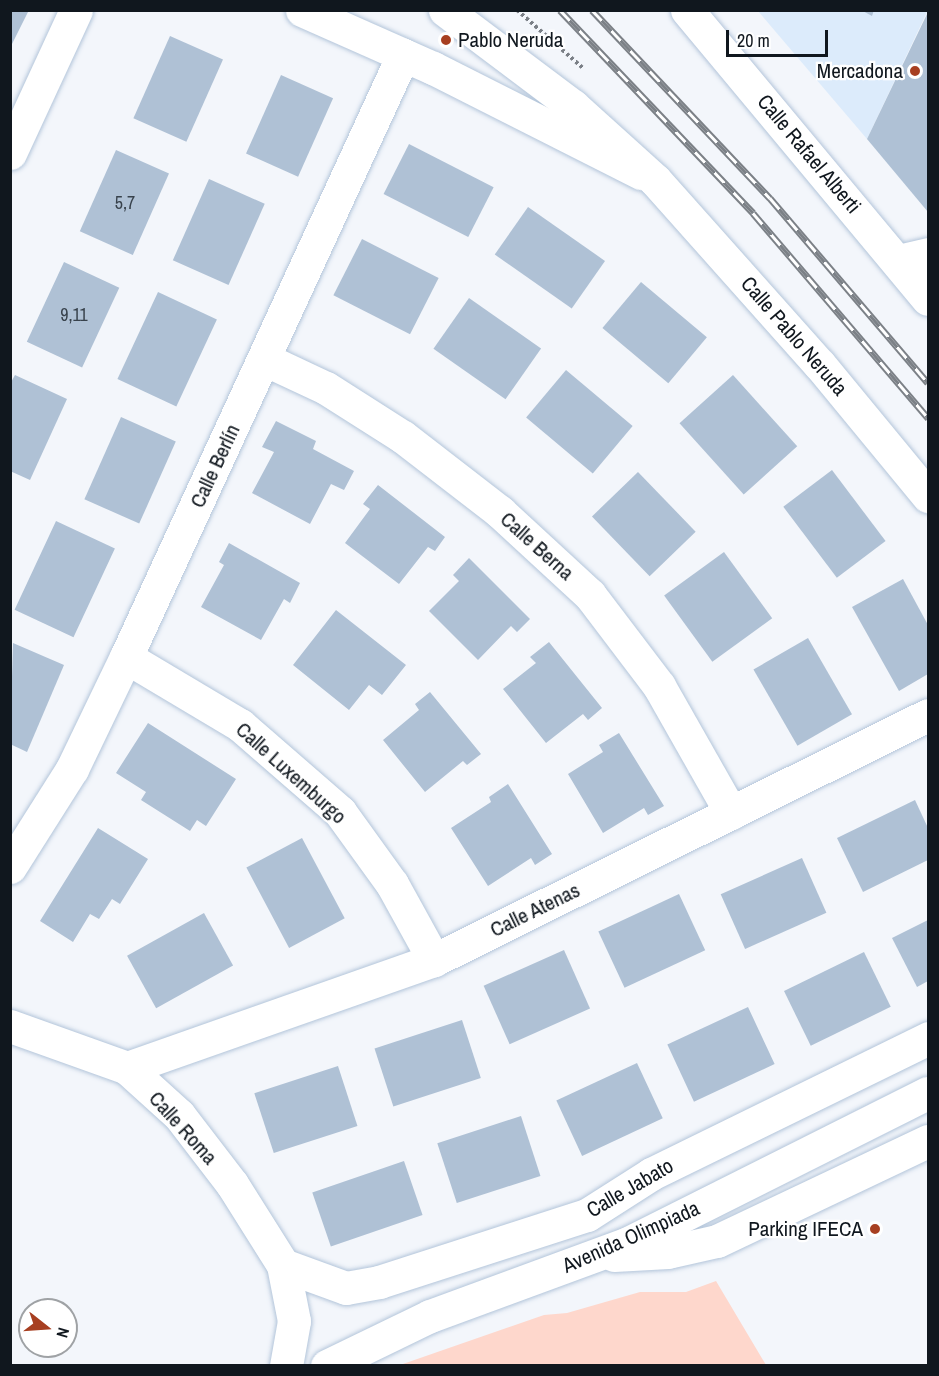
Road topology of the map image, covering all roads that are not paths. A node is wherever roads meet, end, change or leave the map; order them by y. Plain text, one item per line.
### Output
1 (76, 10) edge
2 (302, 10) edge
3 (445, 10) edge
4 (687, 10) edge
5 (403, 56) junction
6 (10, 153) edge
7 (655, 180) junction
8 (914, 257) edge
9 (928, 299) edge
10 (264, 359) junction
11 (928, 496) edge
12 (126, 657) junction
13 (928, 715) edge
14 (731, 813) junction
15 (10, 867) edge
16 (434, 960) junction
17 (10, 1026) edge
18 (928, 1038) edge
19 (127, 1068) junction
20 (928, 1093) edge
21 (928, 1141) edge
22 (587, 1215) junction
23 (597, 1256) junction
24 (283, 1265) junction
25 (429, 1316) junction
26 (286, 1365) edge
27 (327, 1365) edge

1 - 6 street
2 - 5 street, Calle Pablo Neruda
3 - 7 street, Calle Pablo Neruda
4 - 8 street, Calle Rafael Alberti
5 - 7 street, Calle Pablo Neruda
5 - 10 street, Calle Berlín
7 - 11 street, Calle Pablo Neruda
8 - 9 street, Calle Rafael Alberti
10 - 12 street, Calle Berlín
10 - 14 street, Calle Berna
12 - 15 street, Calle Berlín
12 - 16 street, Calle Luxemburgo
13 - 14 street, Calle Atenas
14 - 16 street, Calle Atenas
16 - 19 street, Calle Atenas
17 - 19 street, Calle Roma
18 - 22 street, Calle Jabato
19 - 24 street, Calle Roma
20 - 23 street, Avenida Olimpiada
21 - 23 street
22 - 24 street, Calle Jabato
22 - 25 street
23 - 25 street, Avenida Olimpiada
24 - 26 street
25 - 27 street, Avenida Olimpiada

